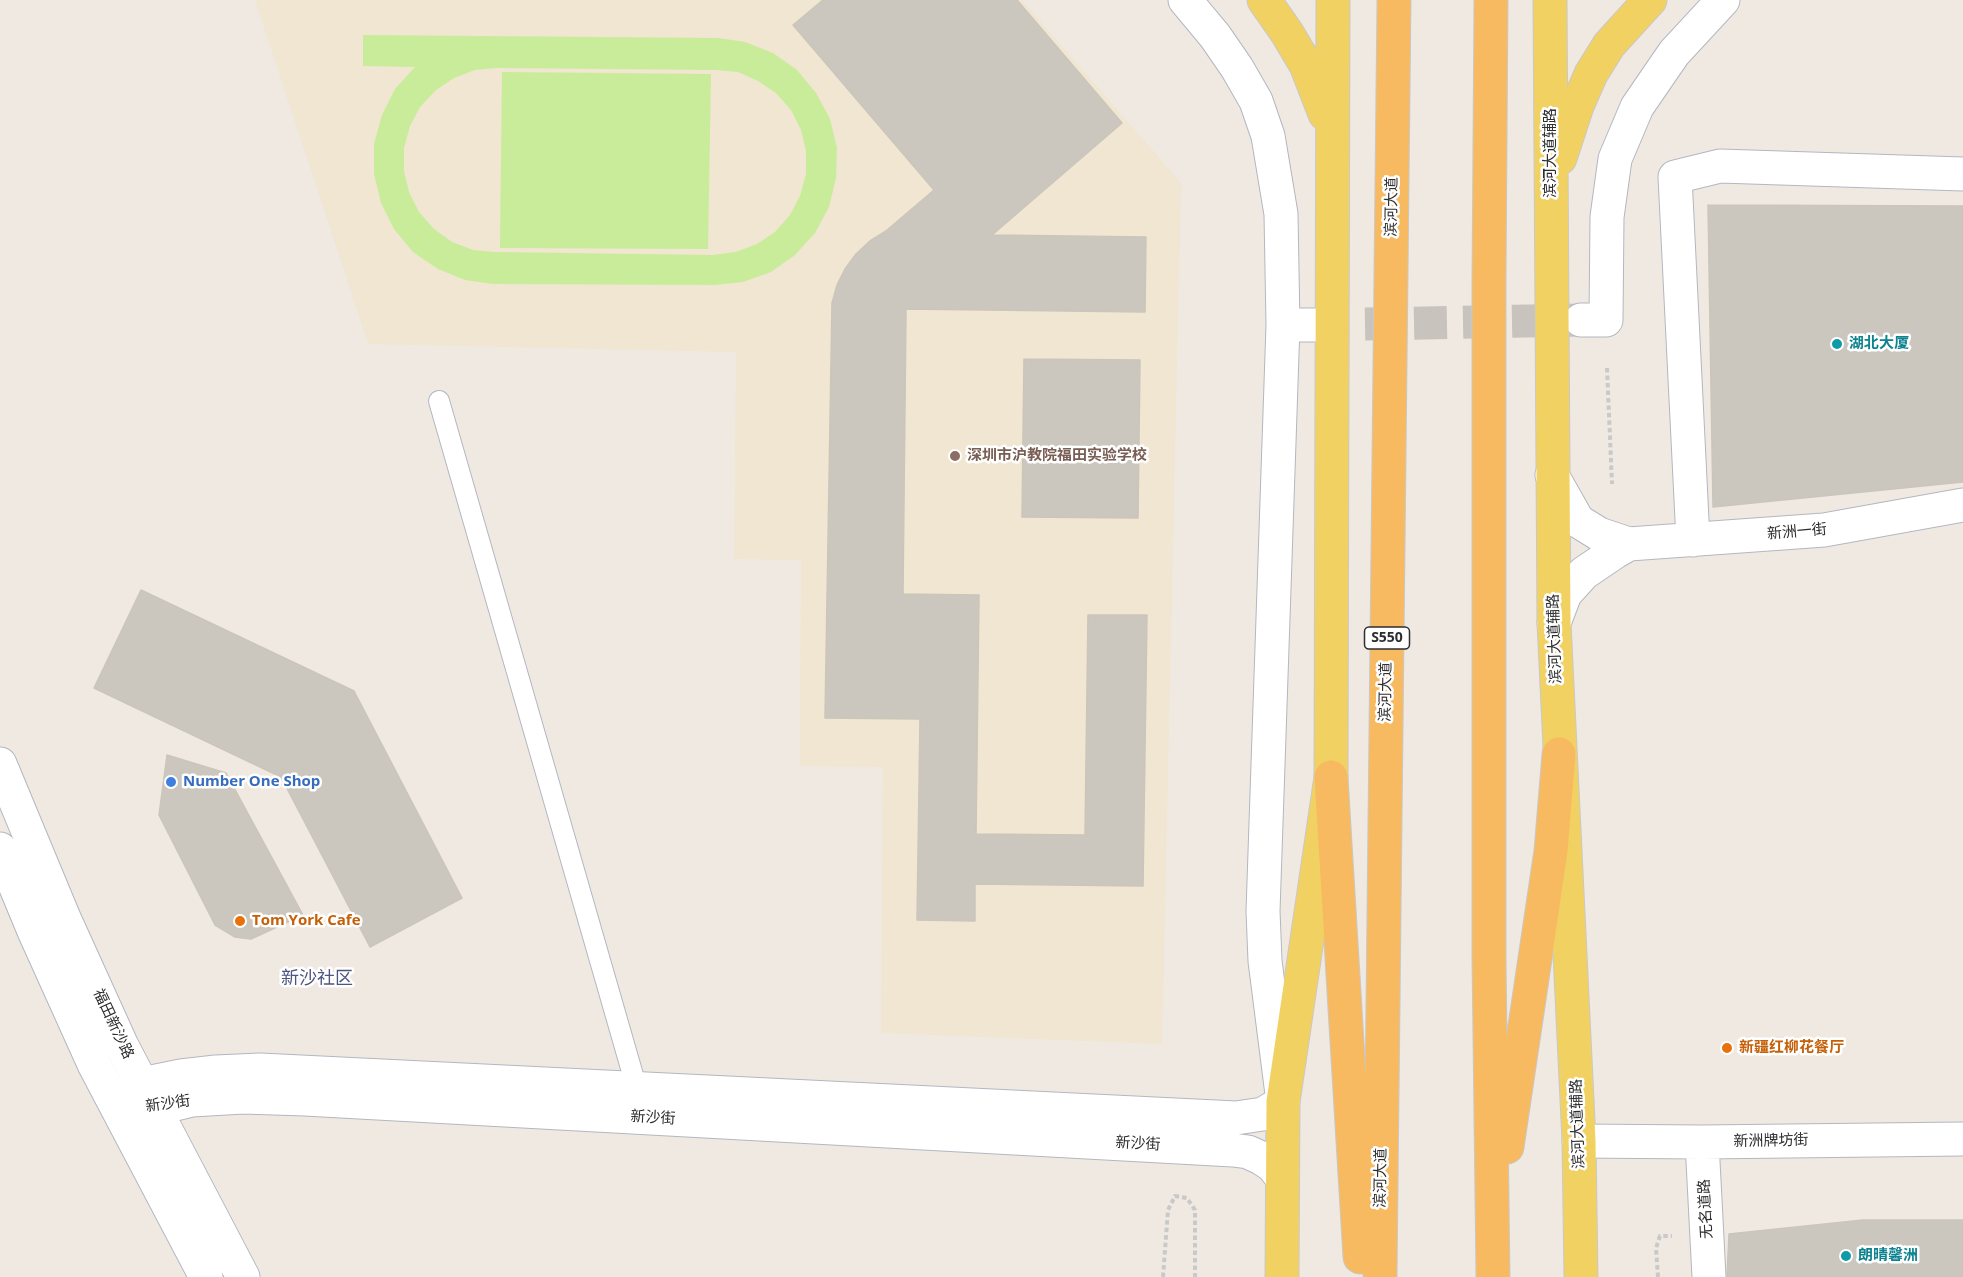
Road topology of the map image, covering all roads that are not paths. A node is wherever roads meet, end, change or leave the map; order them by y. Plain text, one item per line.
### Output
1 (1185, 0) edge
2 (1264, 0) edge
3 (1333, 0) edge
4 (1394, 0) edge
5 (1491, 0) edge
6 (1550, 0) edge
7 (1650, 0) edge
8 (1723, 0) edge
9 (1332, 142) junction
10 (1963, 174) edge
11 (1551, 191) junction
12 (1581, 320) tunnel mouth
13 (1283, 325) junction
14 (1316, 325) tunnel mouth
15 (439, 401) dead end
16 (1552, 475) junction
17 (1963, 505) edge
18 (1693, 540) junction
19 (1629, 544) junction
20 (1554, 623) junction
21 (1559, 754) junction
22 (1330, 777) junction
23 (3, 779) edge
24 (0, 849) edge
25 (635, 1088) junction
26 (148, 1096) junction
27 (1283, 1102) junction
28 (117, 1108) junction
29 (649, 1117) junction
30 (1963, 1138) edge
31 (1580, 1141) junction
32 (1702, 1142) junction
33 (1282, 1178) junction
34 (206, 1277) edge
35 (243, 1277) edge
36 (1282, 1277) edge
37 (1361, 1277) edge
38 (1380, 1277) edge
39 (1494, 1277) edge
40 (1581, 1277) edge
41 (1709, 1277) edge

1 - 13 street
2 - 9 main road
3 - 9 main road
4 - 38 highway, 滨河大道 / S550
5 - 39 highway
6 - 11 main road, 滨河大道辅路
7 - 11 main road
8 - 12 street
9 - 22 main road
10 - 18 street
11 - 16 main road, 滨河大道辅路
13 - 14 street
13 - 27 street
15 - 25 lane
16 - 19 street
16 - 20 main road, 滨河大道辅路
17 - 18 street, 新洲一街
18 - 19 street, 新洲一街
19 - 20 street
20 - 21 main road, 滨河大道辅路
21 - 31 main road, 滨河大道辅路
21 - 39 highway
22 - 27 main road
22 - 37 highway
23 - 26 street, 福田新沙路
24 - 28 street
25 - 26 street, 新沙街
25 - 27 street, 新沙街
25 - 29 lane
26 - 28 street, 新沙街
26 - 29 street, 新沙街
26 - 35 street, 福田新沙路
27 - 33 main road
28 - 34 street
29 - 33 street, 新沙街
30 - 32 street, 新洲牌坊街
31 - 32 street, 新洲牌坊街
31 - 40 main road, 滨河大道辅路
32 - 41 street, 无名道路
33 - 36 main road

